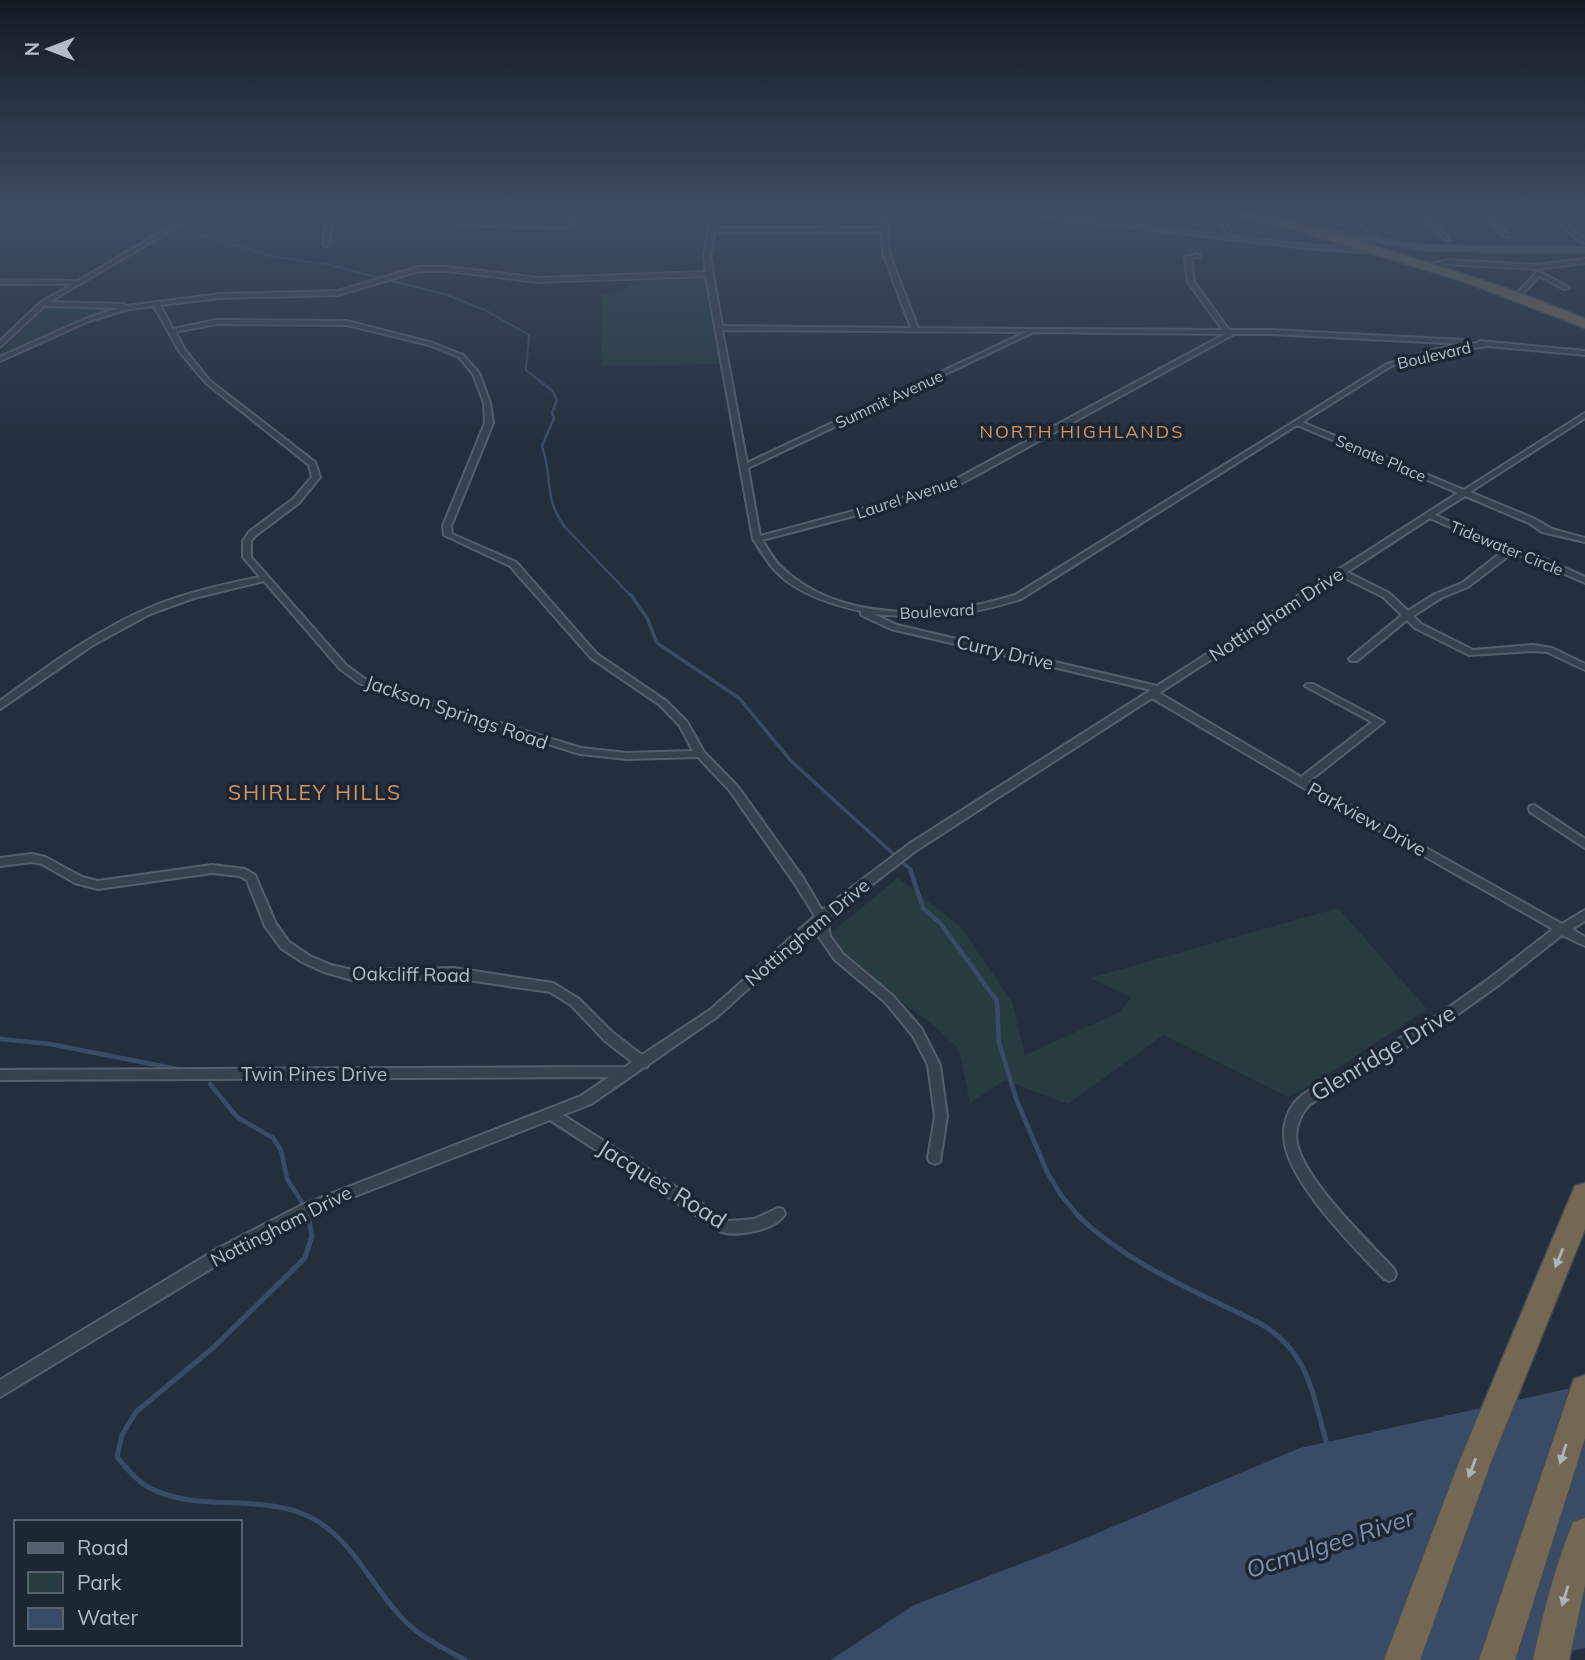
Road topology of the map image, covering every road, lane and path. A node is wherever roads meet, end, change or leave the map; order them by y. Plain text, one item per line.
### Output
1 (64, 289) edge
2 (345, 289) edge
3 (712, 289) edge
4 (900, 289) edge
5 (1197, 289) edge
6 (1498, 289) edge
7 (1522, 289) edge
8 (1517, 296) junction
9 (156, 303) junction
10 (42, 304) junction
11 (128, 307) junction
12 (1585, 324) edge
13 (720, 328) junction
14 (915, 329) junction
15 (1034, 330) junction
16 (171, 331) junction
17 (1230, 331) junction
18 (1487, 344) junction
19 (0, 345) edge
20 (1585, 353) edge
21 (0, 359) edge
22 (1585, 415) edge
23 (1298, 422) junction
24 (745, 467) junction
25 (1463, 494) junction
26 (1429, 515) junction
27 (757, 539) junction
28 (1585, 540) edge
29 (1509, 551) junction
30 (1340, 572) junction
31 (267, 578) junction
32 (1585, 580) edge
33 (855, 608) junction
34 (1408, 615) junction
35 (1354, 659) dead end
36 (1585, 667) edge
37 (1310, 686) dead end
38 (1155, 691) junction
39 (0, 706) edge
40 (699, 754) junction
41 (1301, 782) junction
42 (1534, 809) dead end
43 (1585, 844) edge
44 (0, 862) edge
45 (1585, 914) edge
46 (821, 917) junction
47 (1562, 929) junction
48 (1585, 942) edge
49 (643, 1063) junction
50 (629, 1072) junction
51 (0, 1074) edge
52 (551, 1114) junction
53 (935, 1158) dead end
54 (1585, 1195) edge
55 (778, 1214) dead end
56 (1389, 1274) dead end
57 (0, 1389) edge
58 (1585, 1390) edge
59 (1585, 1534) edge
60 (1402, 1660) edge
61 (1497, 1660) edge
62 (1551, 1660) edge

1 - 10 street
2 - 9 street
3 - 13 street, Boulevard
4 - 14 street
5 - 17 street
6 - 8 highway
7 - 8 street
8 - 12 highway
9 - 11 street
9 - 16 street, Jackson Springs Road
10 - 11 street
10 - 19 street
11 - 21 street
13 - 14 street
13 - 24 street, Boulevard
14 - 15 street
15 - 17 street
15 - 24 street, Summit Avenue
16 - 31 street, Jackson Springs Road
16 - 40 street
17 - 18 street
17 - 27 street, Laurel Avenue
18 - 20 street
18 - 23 street, Boulevard
22 - 25 street, Nottingham Drive
23 - 25 street, Senate Place
23 - 33 street, Boulevard
24 - 27 street, Boulevard
25 - 26 street, Nottingham Drive
25 - 28 street, Senate Place
26 - 29 street, Tidewater Circle
26 - 30 street, Nottingham Drive
27 - 33 street, Boulevard
29 - 32 street, Tidewater Circle
29 - 34 street
30 - 34 street
30 - 38 street, Nottingham Drive
31 - 39 street
31 - 40 street, Jackson Springs Road
33 - 38 street, Curry Drive
34 - 35 street
34 - 36 street
37 - 41 street
38 - 41 street, Parkview Drive
38 - 46 street, Nottingham Drive
40 - 46 street
41 - 47 street, Parkview Drive
42 - 43 street
44 - 49 street, Oakcliff Road
45 - 47 street
46 - 49 street, Nottingham Drive
46 - 53 street
47 - 48 street, Parkview Drive
47 - 56 street, Glenridge Drive
49 - 50 street, Nottingham Drive
50 - 51 street, Twin Pines Drive
50 - 52 street, Nottingham Drive
52 - 55 street, Jacques Road
52 - 57 street, Nottingham Drive
54 -> 60 highway
58 -> 61 highway
59 -> 62 highway

